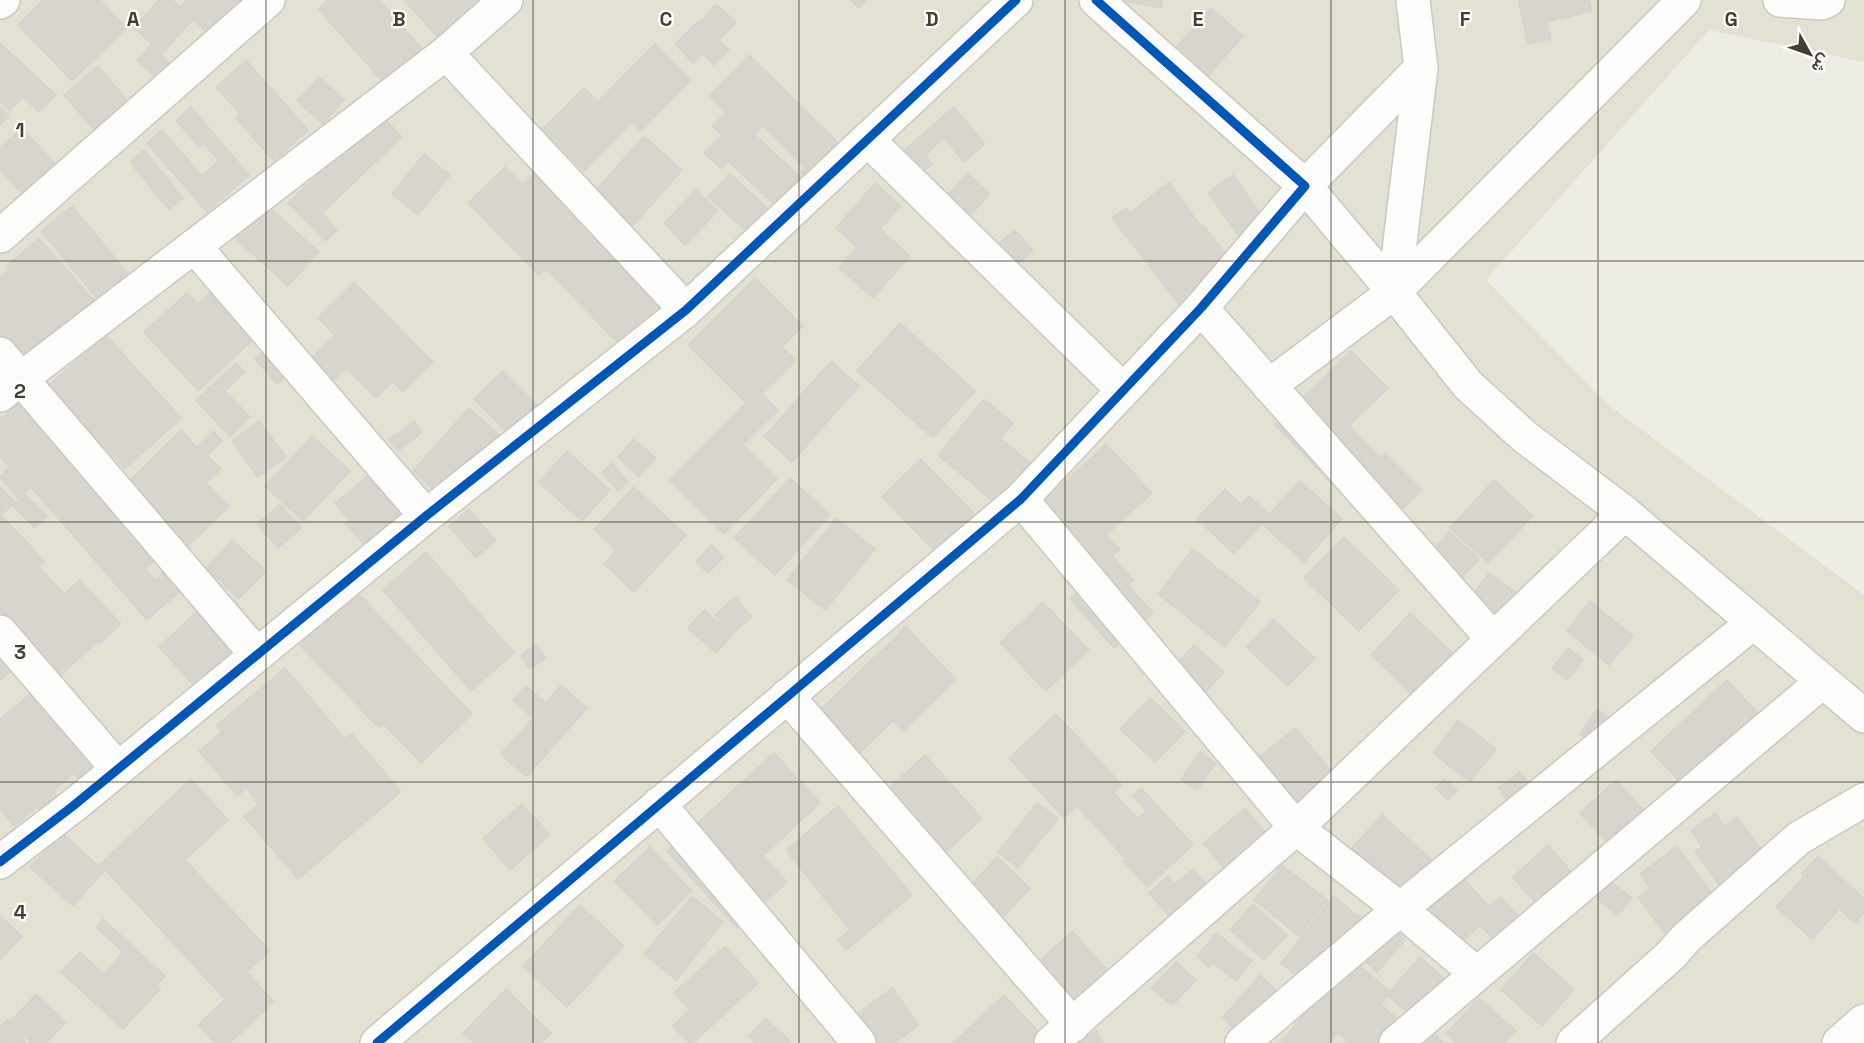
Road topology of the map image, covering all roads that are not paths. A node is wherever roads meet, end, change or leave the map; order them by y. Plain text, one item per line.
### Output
1 (268, 0) edge
2 (506, 0) edge
3 (1016, 0) edge
4 (1096, 0) edge
5 (1413, 0) edge
6 (1684, 0) edge
7 (1780, 0) edge
8 (1828, 0) edge
9 (446, 53) junction
10 (1420, 68) junction
11 (867, 140) junction
12 (1305, 186) junction
13 (0, 236) edge
14 (194, 246) junction
15 (1394, 292) junction
16 (1201, 308) junction
17 (687, 310) junction
18 (0, 354) edge
19 (1269, 386) junction
20 (11, 387) edge
21 (1123, 390) junction
22 (1021, 499) junction
23 (1625, 513) junction
24 (426, 516) junction
25 (1754, 622) junction
26 (0, 632) edge
27 (1493, 639) junction
28 (257, 655) junction
29 (1823, 681) junction
30 (787, 696) junction
31 (1864, 716) edge
32 (118, 769) junction
33 (1864, 800) edge
34 (658, 804) junction
35 (1296, 828) junction
36 (0, 862) edge
37 (1401, 909) junction
38 (1477, 974) junction
39 (1864, 1021) edge
40 (1062, 1034) edge
41 (377, 1043) edge
42 (860, 1043) edge
43 (1242, 1043) edge
44 (1396, 1043) edge
45 (1573, 1043) edge
46 (1839, 1043) edge

1 - 13 street
2 - 9 street
3 - 11 street
4 - 12 street
5 - 10 street
6 - 15 street
7 - 8 street
9 - 14 street
9 - 17 street
10 - 12 street
10 - 15 street
11 - 17 street
11 - 21 street
12 - 15 street
12 - 16 street
14 - 20 street
14 - 24 street
15 - 19 street
15 - 23 street
16 - 19 street
16 - 21 street
17 - 24 street
18 - 20 street
19 - 27 street
20 - 28 street
21 - 22 street
22 - 30 street
22 - 35 street
23 - 25 street
23 - 27 street
24 - 28 street
25 - 29 street
25 - 37 street
26 - 32 street
27 - 35 street
28 - 32 street
29 - 31 street
29 - 38 street
30 - 34 street
30 - 40 street
32 - 36 street
33 - 45 street
34 - 41 street
34 - 42 street
35 - 37 street
35 - 40 street
37 - 38 street
37 - 43 street
38 - 44 street
39 - 46 street

